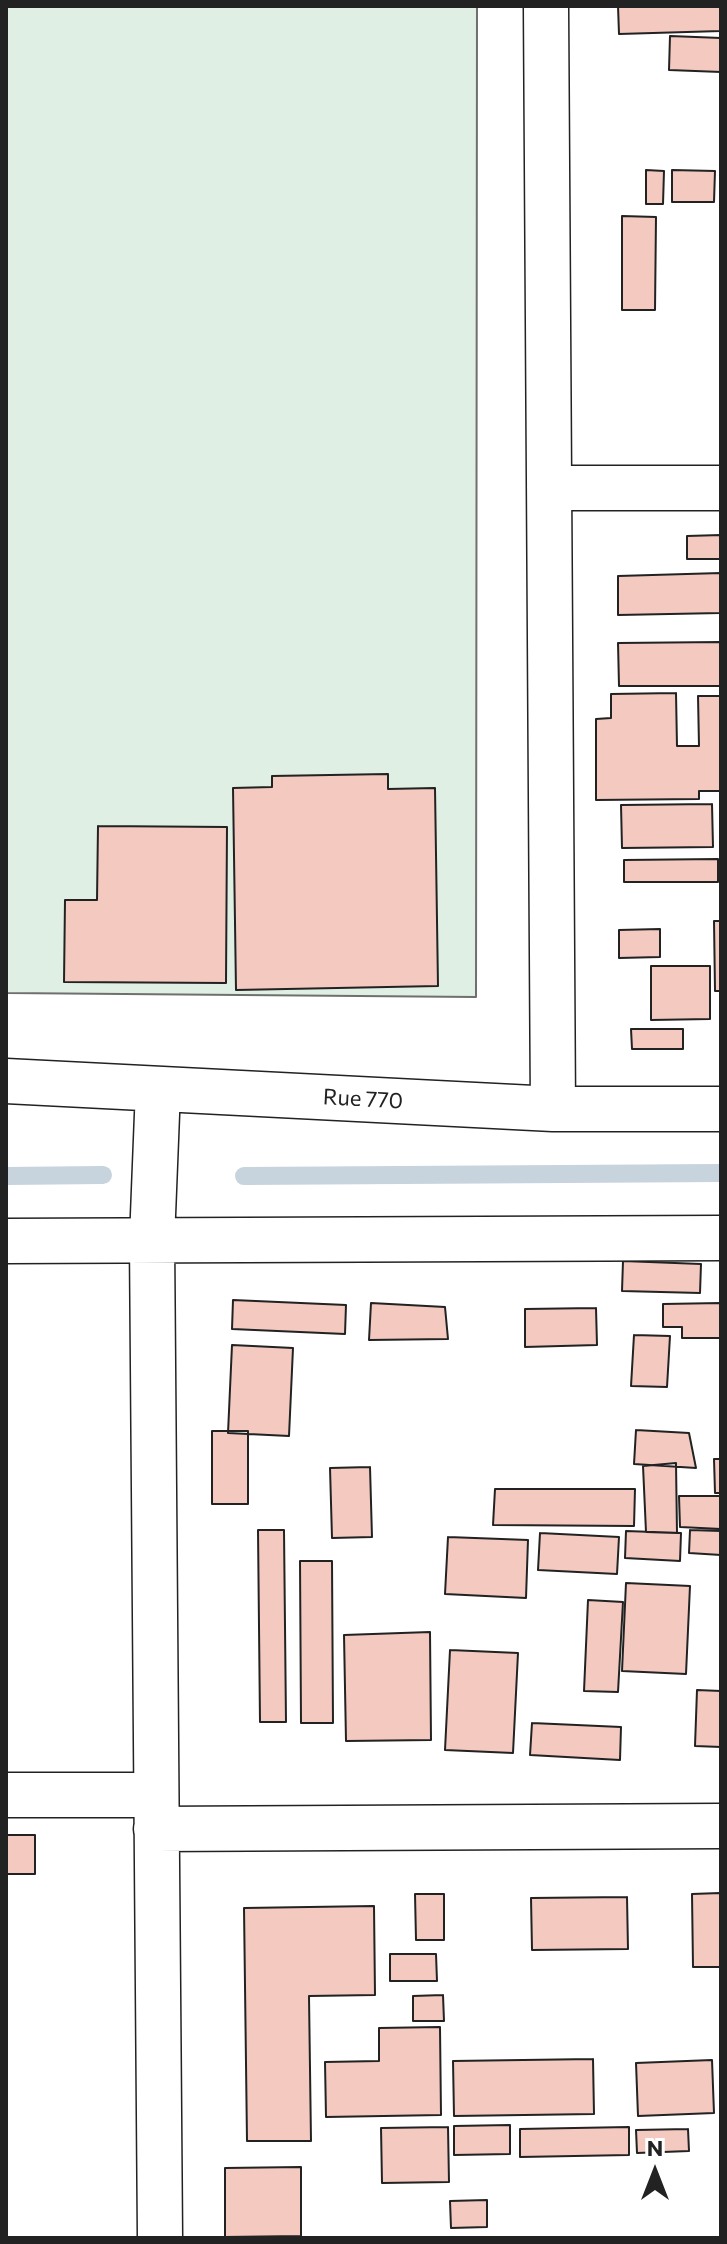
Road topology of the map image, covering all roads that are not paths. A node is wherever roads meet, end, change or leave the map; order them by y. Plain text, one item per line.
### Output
1 (546, 6) edge
2 (549, 488) junction
3 (721, 488) edge
4 (6, 1081) edge
5 (158, 1089) junction
6 (553, 1109) junction
7 (721, 1109) edge
8 (721, 1238) edge
9 (152, 1240) junction
10 (6, 1241) edge
11 (6, 1795) edge
12 (156, 1812) junction
13 (721, 1826) edge
14 (160, 2238) edge

1 - 2 street
2 - 3 street
2 - 6 street
4 - 5 street, Rue 770
5 - 6 street, Rue 770
5 - 9 street
6 - 7 street, Rue 770
8 - 9 street
9 - 10 street
9 - 12 street
11 - 12 street
12 - 13 street
12 - 14 street

